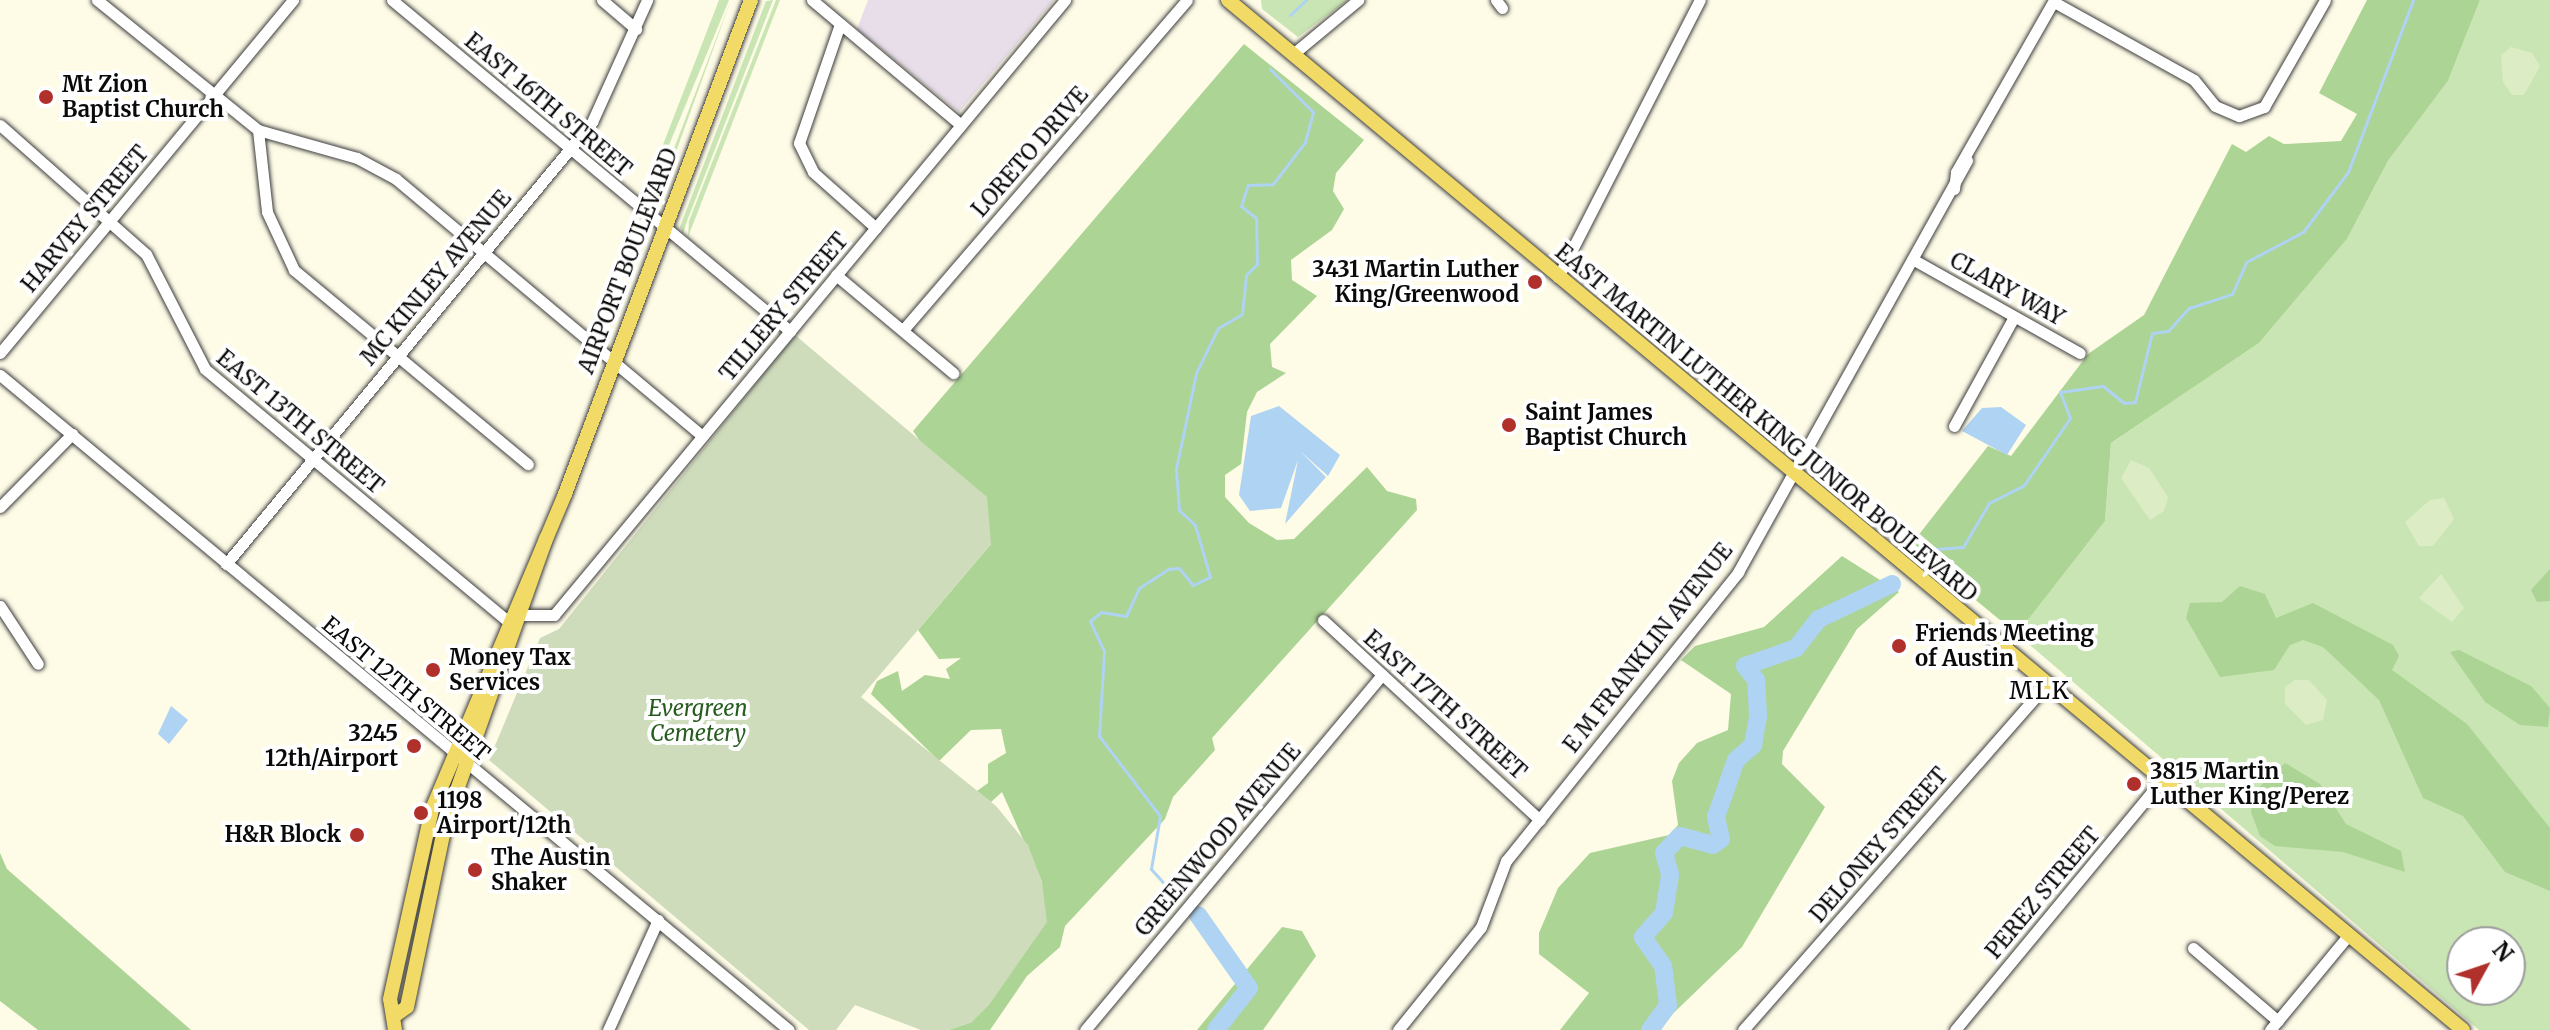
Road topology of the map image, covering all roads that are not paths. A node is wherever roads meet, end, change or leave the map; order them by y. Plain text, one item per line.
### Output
1 (97, 0) edge
2 (293, 0) edge
3 (392, 0) edge
4 (602, 0) edge
5 (647, 0) edge
6 (751, 0) edge
7 (812, 0) edge
8 (1065, 0) edge
9 (1187, 0) edge
10 (1358, 0) edge
11 (1700, 0) edge
12 (2325, 0) edge
13 (2055, 1) edge
14 (1237, 3) edge
15 (840, 24) junction
16 (636, 29) junction
17 (1293, 54) junction
18 (213, 97) junction
19 (0, 125) edge
20 (961, 125) junction
21 (258, 130) junction
22 (569, 149) junction
23 (111, 218) junction
24 (664, 226) junction
25 (876, 228) junction
26 (484, 254) junction
27 (1914, 260) junction
28 (836, 275) junction
29 (1558, 277) junction
30 (2014, 317) junction
31 (903, 330) junction
32 (790, 331) junction
33 (0, 353) edge
34 (2080, 353) dead end
35 (397, 355) junction
36 (613, 361) junction
37 (953, 373) dead end
38 (0, 375) edge
39 (1954, 426) dead end
40 (72, 434) junction
41 (702, 436) junction
42 (311, 459) junction
43 (528, 464) dead end
44 (1793, 474) junction
45 (0, 507) edge
46 (546, 538) junction
47 (226, 564) junction
48 (0, 606) edge
49 (524, 615) junction
50 (1323, 620) dead end
51 (507, 621) junction
52 (38, 664) dead end
53 (1382, 675) junction
54 (2046, 685) junction
55 (453, 754) junction
56 (465, 764) junction
57 (2161, 781) junction
58 (1540, 820) junction
59 (658, 920) junction
60 (2347, 937) junction
61 (2193, 948) dead end
62 (397, 1014) junction
63 (2445, 1024) edge
64 (2274, 1025) edge
65 (395, 1030) edge
66 (608, 1030) edge
67 (789, 1030) edge
68 (1085, 1030) edge
69 (1398, 1030) edge
70 (1743, 1030) edge
71 (1955, 1030) edge
72 (2463, 1030) edge

1 - 18 street
2 - 18 street, HARVEY STREET
3 - 22 street, EAST 16TH STREET
4 - 16 street
5 - 16 street, MC KINLEY AVENUE
6 - 24 main road, AIRPORT BOULEVARD
7 - 15 street
8 - 20 street, TILLERY STREET
9 - 31 street, LORETO DRIVE
10 - 17 street
11 - 29 street
12 - 13 street
13 - 27 street, E M FRANKLIN AVENUE
14 - 17 main road, EAST MARTIN LUTHER KING JUNIOR BOULEVARD
15 - 20 street
15 - 25 street
16 - 22 street, MC KINLEY AVENUE
17 - 29 main road, EAST MARTIN LUTHER KING JUNIOR BOULEVARD
18 - 21 street
18 - 23 street, HARVEY STREET
19 - 23 street, EAST 13TH STREET
20 - 25 street, TILLERY STREET
21 - 26 street
21 - 35 street
22 - 24 street, EAST 16TH STREET
22 - 26 street, MC KINLEY AVENUE
23 - 33 street, HARVEY STREET
23 - 42 street, EAST 13TH STREET
24 - 32 street, EAST 16TH STREET
24 - 36 main road, AIRPORT BOULEVARD
25 - 28 street, TILLERY STREET
26 - 35 street, MC KINLEY AVENUE
26 - 36 street
27 - 30 street, CLARY WAY
27 - 44 street, E M FRANKLIN AVENUE
28 - 31 street
28 - 32 street, TILLERY STREET
29 - 44 main road, EAST MARTIN LUTHER KING JUNIOR BOULEVARD
30 - 34 street, CLARY WAY
30 - 39 street
31 - 37 street
32 - 41 street, TILLERY STREET
35 - 42 street, MC KINLEY AVENUE
35 - 43 street
36 - 41 street
36 - 46 main road, AIRPORT BOULEVARD
38 - 40 street, EAST 12TH STREET
40 - 45 street
40 - 47 street, EAST 12TH STREET
41 - 49 street, TILLERY STREET
42 - 47 street, MC KINLEY AVENUE
42 - 51 street, EAST 13TH STREET
44 - 54 main road, EAST MARTIN LUTHER KING JUNIOR BOULEVARD
44 - 58 street, E M FRANKLIN AVENUE
46 - 49 main road, AIRPORT BOULEVARD
46 - 51 main road, AIRPORT BOULEVARD
47 - 55 street, EAST 12TH STREET
48 - 52 street
49 - 56 main road, AIRPORT BOULEVARD
50 - 53 street, EAST 17TH STREET
51 - 55 main road, AIRPORT BOULEVARD
53 - 58 street, EAST 17TH STREET
53 - 68 street, GREENWOOD AVENUE
54 - 57 main road, EAST MARTIN LUTHER KING JUNIOR BOULEVARD
54 - 70 street, DELONEY STREET
55 - 56 street, EAST 12TH STREET
55 - 62 main road, AIRPORT BOULEVARD
56 - 59 street, EAST 12TH STREET
56 - 62 main road, AIRPORT BOULEVARD
57 - 60 main road, EAST MARTIN LUTHER KING JUNIOR BOULEVARD
57 - 71 street, PEREZ STREET
58 - 69 street, E M FRANKLIN AVENUE
59 - 66 street
59 - 67 street, EAST 12TH STREET
60 - 63 main road, EAST MARTIN LUTHER KING JUNIOR BOULEVARD
60 - 64 street
61 - 64 street
62 - 65 main road, AIRPORT BOULEVARD
63 - 72 main road, EAST MARTIN LUTHER KING JUNIOR BOULEVARD

